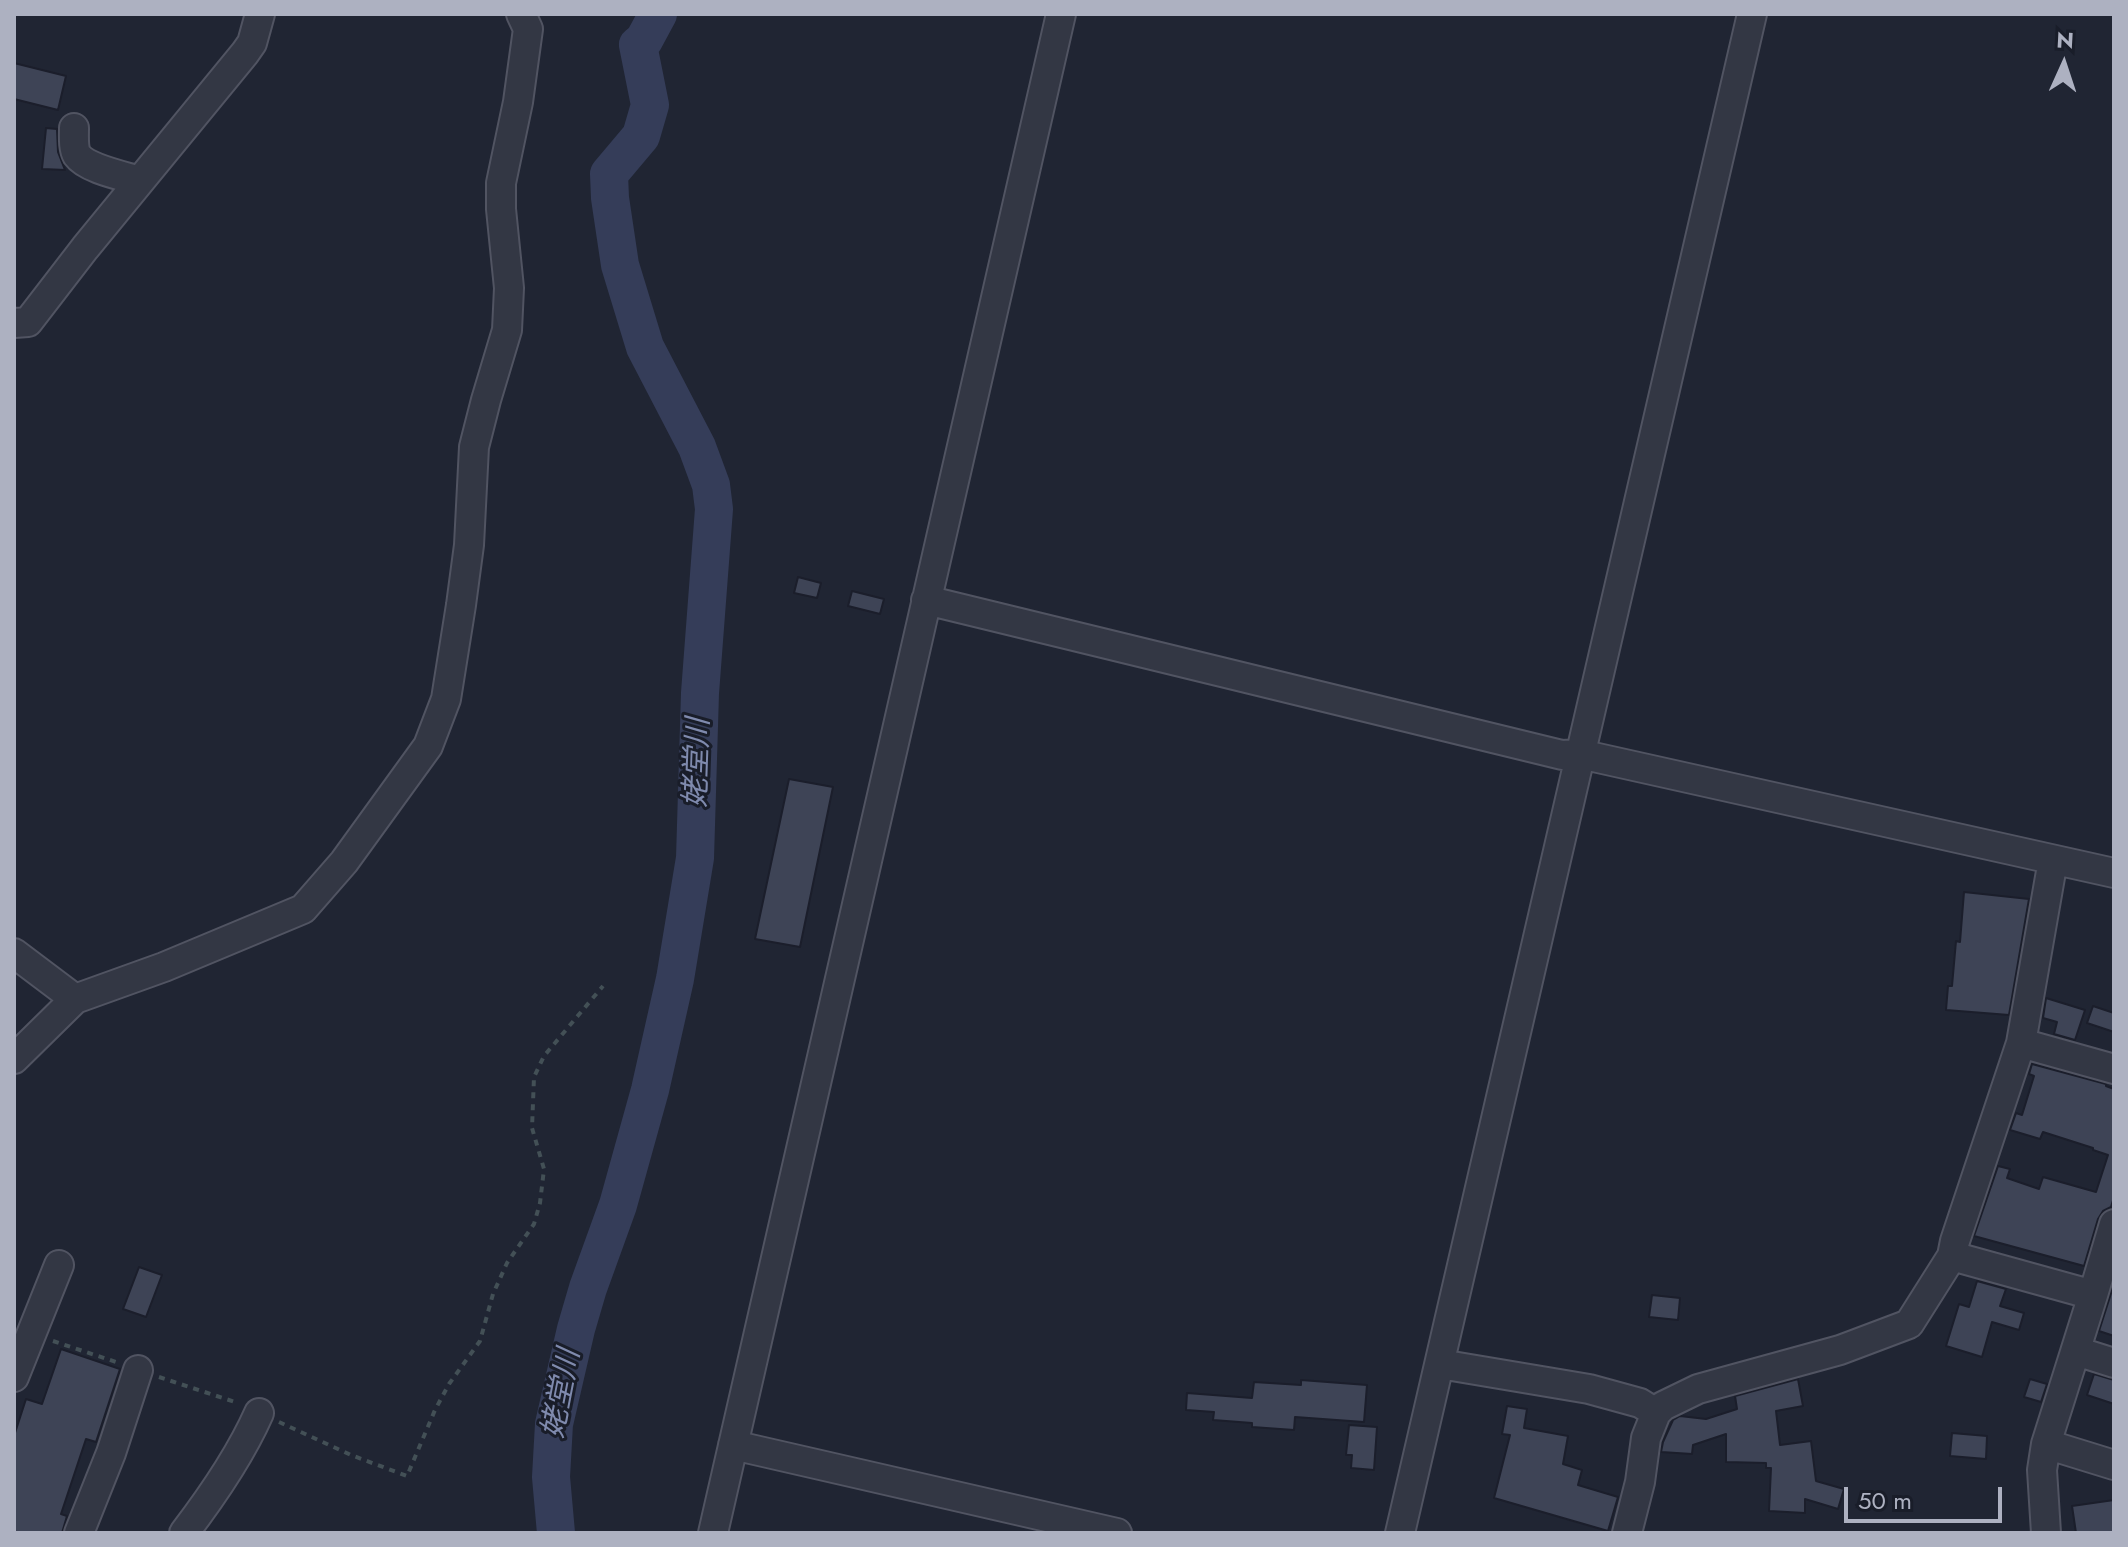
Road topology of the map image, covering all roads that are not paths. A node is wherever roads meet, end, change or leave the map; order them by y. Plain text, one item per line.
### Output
1 (260, 14) edge
2 (521, 14) edge
3 (1061, 14) edge
4 (1752, 14) edge
5 (74, 128) dead end
6 (140, 181) junction
7 (14, 323) edge
8 (926, 600) junction
9 (1580, 754) junction
10 (2053, 860) junction
11 (2114, 873) edge
12 (14, 953) edge
13 (75, 999) junction
14 (2021, 1043) junction
15 (14, 1059) edge
16 (2114, 1069) edge
17 (2112, 1238) edge
18 (1952, 1256) junction
19 (59, 1265) dead end
20 (2093, 1295) junction
21 (2076, 1351) junction
22 (2114, 1363) edge
23 (1440, 1364) junction
24 (138, 1370) road end
25 (14, 1377) edge
26 (259, 1413) road end
27 (1656, 1413) junction
28 (2046, 1444) junction
29 (733, 1445) junction
30 (2114, 1465) edge
31 (79, 1533) edge
32 (184, 1533) edge
33 (713, 1533) edge
34 (1117, 1533) edge
35 (1400, 1533) edge
36 (1627, 1533) edge
37 (2046, 1533) edge

1 - 6 street
2 - 13 street
3 - 8 street
4 - 9 street
5 - 6 street
6 - 7 street
8 - 9 street
8 - 29 street
9 - 10 street
9 - 23 street
10 - 11 street
10 - 14 street
12 - 13 street
13 - 15 street
14 - 16 street
14 - 18 street
17 - 20 street
18 - 20 street
18 - 27 street
19 - 25 street
20 - 21 street
21 - 22 street
21 - 28 street
23 - 27 street
23 - 35 street
24 - 31 street
26 - 32 street
27 - 36 street
28 - 30 street
28 - 37 street
29 - 33 street
29 - 34 street

